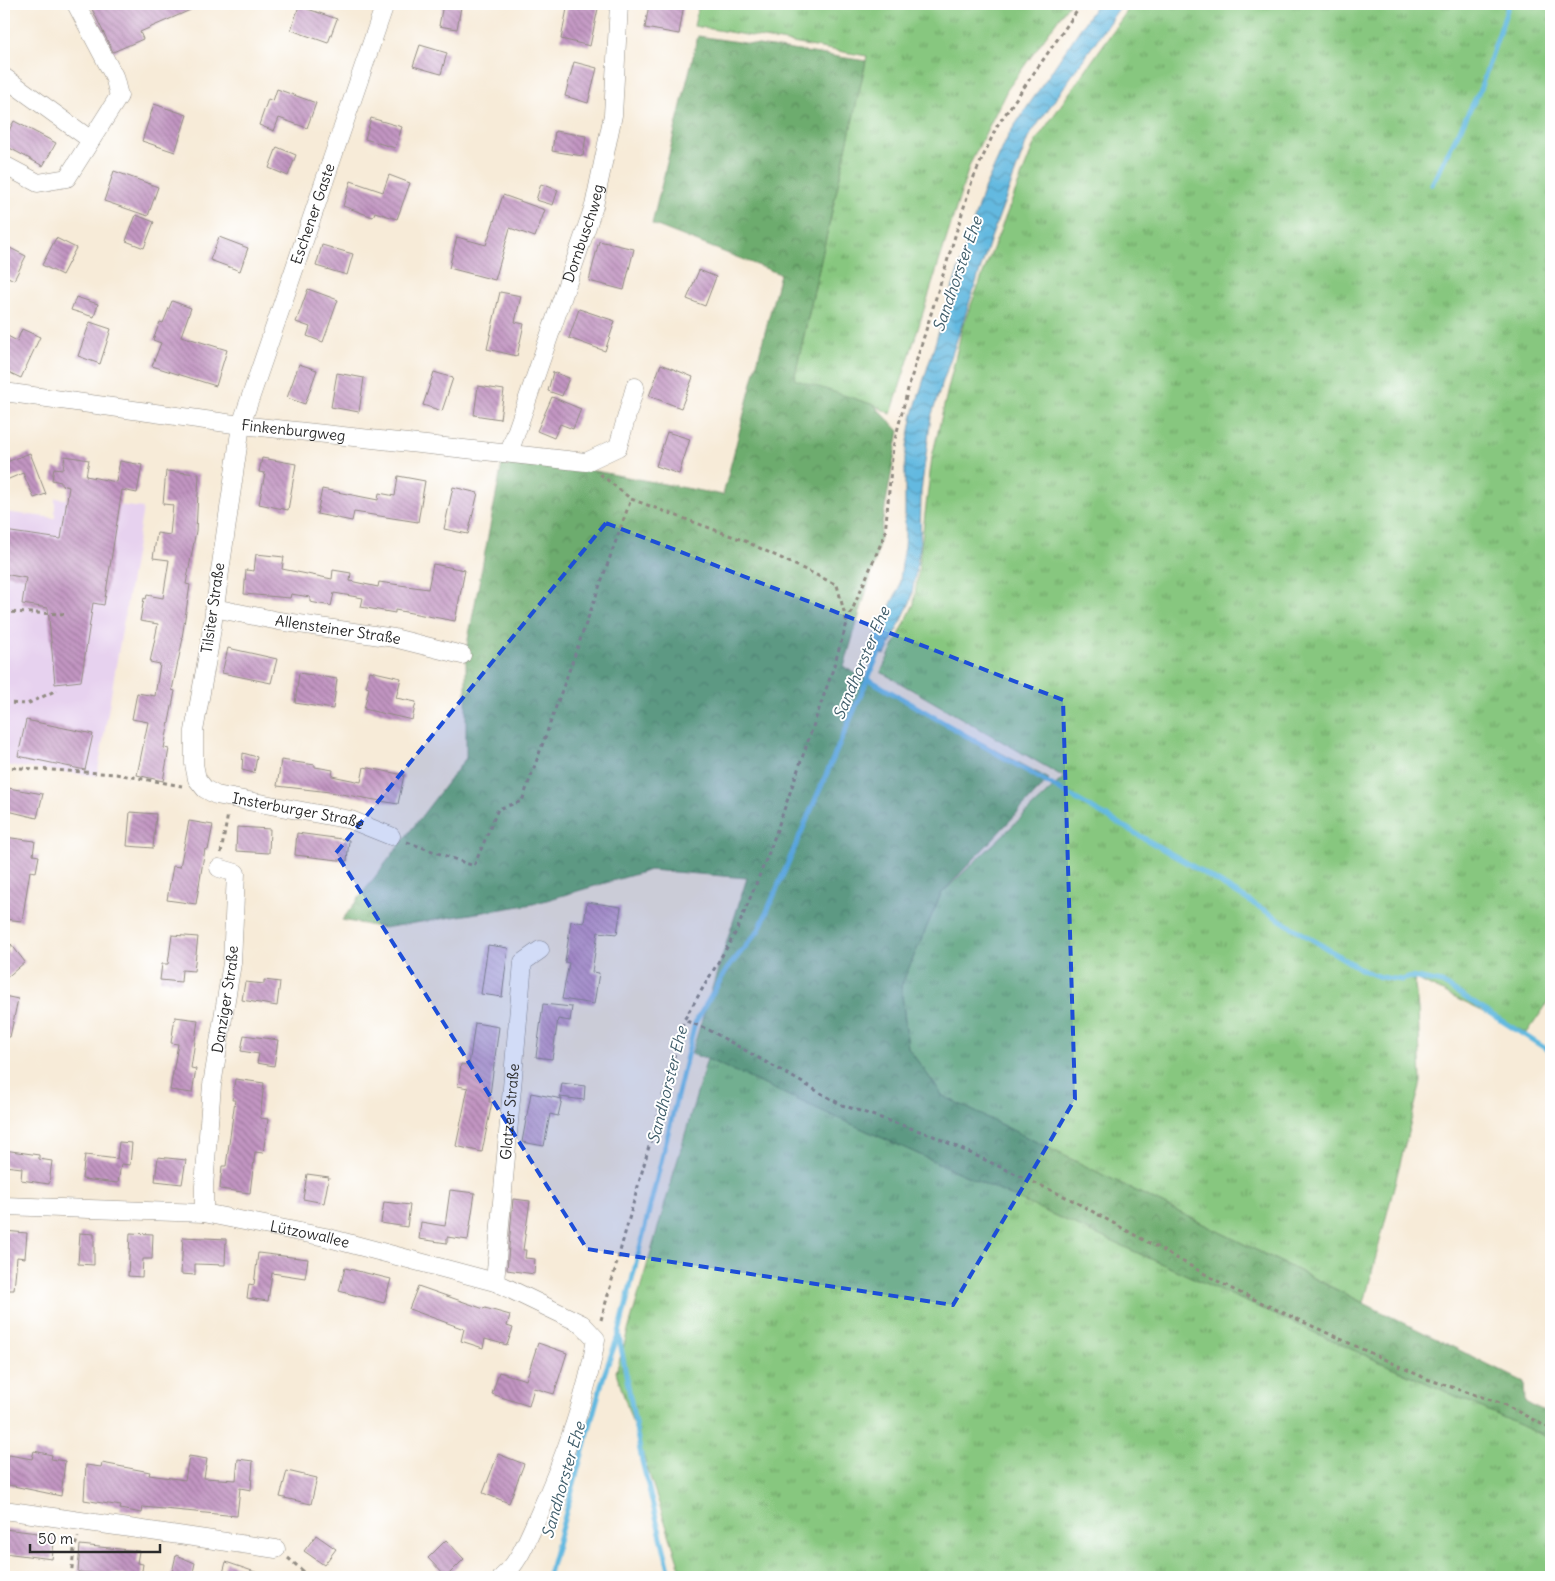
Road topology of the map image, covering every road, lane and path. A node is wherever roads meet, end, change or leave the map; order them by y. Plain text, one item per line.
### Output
1 (76, 4) edge
2 (385, 4) edge
3 (619, 4) edge
4 (1082, 4) edge
5 (4, 77) edge
6 (91, 140) junction
7 (4, 165) edge
8 (635, 387) dead end
9 (4, 392) edge
10 (241, 424) junction
11 (509, 453) junction
12 (586, 462) junction
13 (631, 499) junction
14 (214, 608) junction
15 (4, 612) edge
16 (66, 614) dead end
17 (847, 622) junction
18 (462, 655) dead end
19 (57, 690) dead end
20 (4, 702) edge
21 (4, 767) edge
22 (205, 788) junction
23 (230, 799) junction
24 (391, 836) joint
25 (219, 868) joint
26 (540, 950) dead end
27 (685, 1021) junction
28 (4, 1206) edge
29 (204, 1213) junction
30 (495, 1282) junction
31 (596, 1339) junction
32 (1551, 1429) edge
33 (4, 1510) edge
34 (84, 1520) junction
35 (276, 1548) joint
36 (71, 1577) edge
37 (310, 1577) edge
38 (502, 1577) edge

1 - 6 street
2 - 10 street, Eschener Gaste
3 - 11 street, Dornbuschweg
4 - 17 path
5 - 6 street
6 - 7 street
8 - 12 street
9 - 10 street, Finkenburgweg
10 - 11 street, Finkenburgweg
10 - 14 street, Tilsiter Straße
11 - 12 street, Finkenburgweg
12 - 13 path
13 - 17 path
13 - 24 path
14 - 18 street, Allensteiner Straße
14 - 22 street, Tilsiter Straße
15 - 16 path
17 - 27 path
19 - 20 path
21 - 22 path
22 - 23 street, Insterburger Straße
23 - 24 street, Insterburger Straße
23 - 25 path
25 - 29 street, Danziger Straße
26 - 30 street, Glatzer Straße
27 - 31 path
27 - 32 path
28 - 29 street, Lützowallee
29 - 30 street, Lützowallee
30 - 31 street, Lützowallee
31 - 38 street
33 - 34 street
34 - 35 street
34 - 36 path
35 - 37 path

